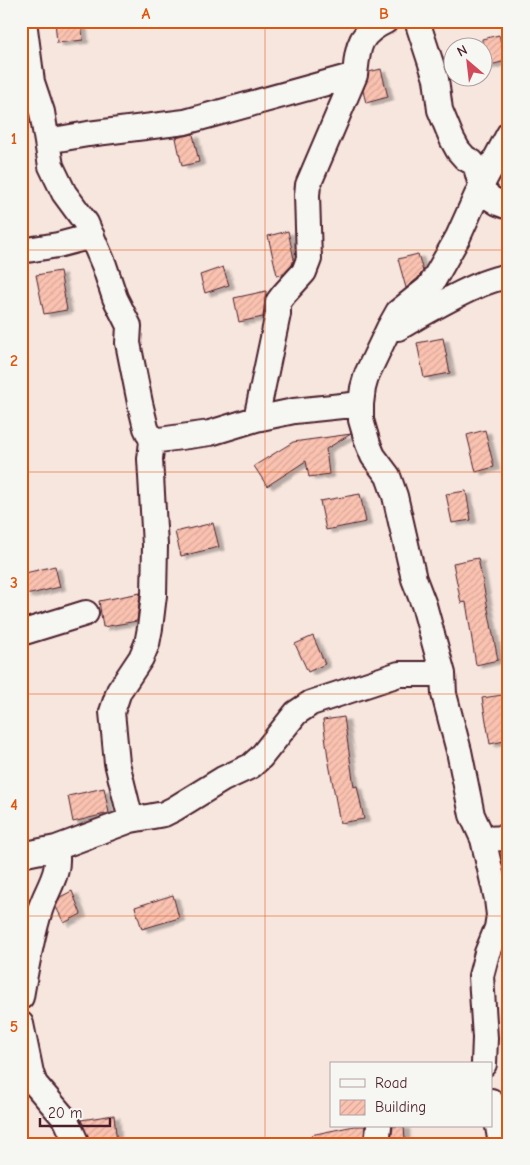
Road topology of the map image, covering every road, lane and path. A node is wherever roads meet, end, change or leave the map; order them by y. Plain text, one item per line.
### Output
1 (24, 21) edge
2 (386, 21) edge
3 (418, 21) edge
4 (355, 75) junction
5 (509, 134) edge
6 (47, 141) junction
7 (481, 186) junction
8 (509, 207) edge
9 (92, 236) junction
10 (21, 251) edge
11 (509, 277) edge
12 (389, 328) junction
13 (361, 404) junction
14 (256, 419) junction
15 (152, 441) junction
16 (86, 613) dead end
17 (21, 634) edge
18 (442, 674) junction
19 (132, 820) junction
20 (483, 838) junction
21 (509, 838) edge
22 (56, 848) junction
23 (21, 855) edge
24 (21, 997) edge
25 (21, 1024) edge
26 (484, 1062) edge
27 (28, 1077) edge
28 (492, 1104) edge
29 (380, 1128) edge
30 (77, 1144) edge
31 (376, 1144) edge
32 (501, 1144) edge

1 - 6 street
2 - 4 street
3 - 7 street
4 - 6 street
4 - 14 street
5 - 7 street
6 - 9 street
7 - 8 street
7 - 12 street
9 - 10 street
9 - 15 street
11 - 12 street
12 - 13 street
13 - 14 street
13 - 18 street
14 - 15 street
15 - 19 street
16 - 17 street
18 - 19 street
18 - 20 street
19 - 22 street
20 - 21 street
20 - 26 street
22 - 23 street
22 - 24 street
25 - 27 street
27 - 30 street
28 - 32 street
29 - 31 street

